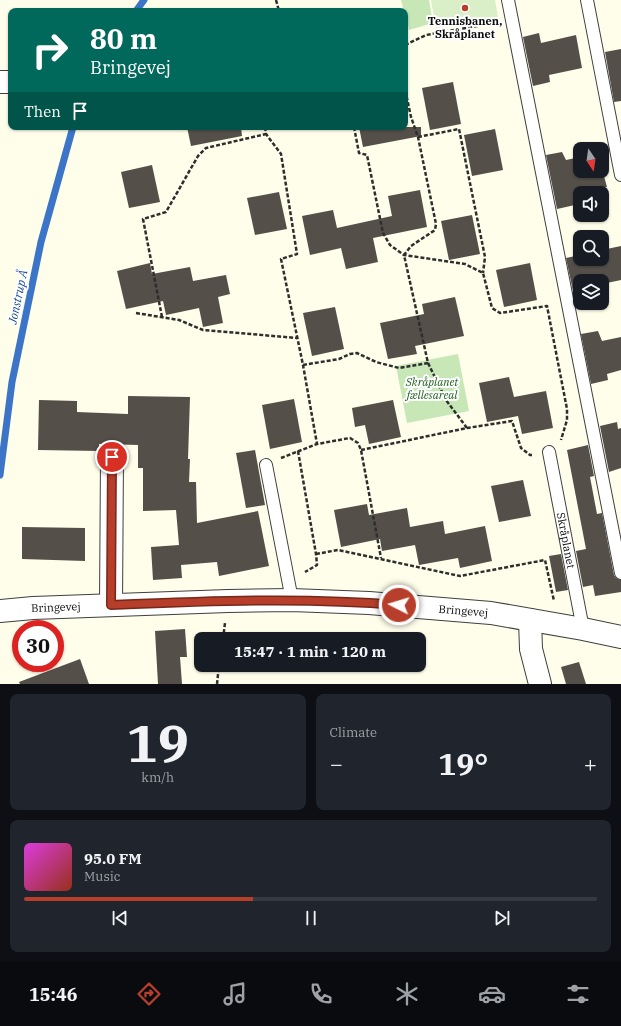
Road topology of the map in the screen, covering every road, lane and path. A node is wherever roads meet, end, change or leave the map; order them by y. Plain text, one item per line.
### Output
1 (508, 0) edge
2 (587, 0) edge
3 (513, 20) junction
4 (408, 44) edge
5 (408, 102) edge
6 (265, 130) edge
7 (355, 130) edge
8 (266, 134) junction
9 (418, 136) junction
10 (621, 175) edge
11 (404, 255) junction
12 (483, 273) junction
13 (136, 313) dead end
14 (162, 318) junction
15 (297, 338) junction
16 (428, 363) junction
17 (303, 365) junction
18 (467, 428) junction
19 (317, 444) junction
20 (361, 450) junction
21 (298, 451) junction
22 (549, 452) junction
23 (112, 457) dead end
24 (266, 465) joint
25 (316, 554) junction
26 (381, 558) junction
27 (621, 573) edge
28 (288, 577) junction
29 (292, 600) junction
30 (111, 605) junction
31 (0, 611) edge
32 (530, 620) junction
33 (559, 625) junction
34 (583, 629) junction
35 (621, 637) edge
36 (218, 672) edge
37 (217, 684) edge
38 (540, 684) edge

1 - 3 lane
2 - 10 lane
3 - 4 path
3 - 27 lane
5 - 9 path
6 - 8 path
7 - 11 path
8 - 14 path
8 - 15 path
9 - 11 path
9 - 12 path
11 - 12 path
11 - 16 path
12 - 22 path
13 - 14 path
14 - 15 path
15 - 17 path
16 - 17 path
16 - 18 path
17 - 19 path
18 - 20 path
18 - 22 path
19 - 20 path
19 - 21 path
20 - 26 path
21 - 24 path
21 - 25 path
22 - 34 lane, Skråplanet
23 - 30 street
24 - 28 lane
25 - 26 path
25 - 28 path
26 - 33 path
28 - 29 lane
29 - 30 street, Bringevej
29 - 32 street, Bringevej
30 - 31 street, Bringevej
32 - 33 street, Bringevej
32 - 38 street
33 - 34 street, Bringevej
34 - 35 street, Bringevej
36 - 37 path

